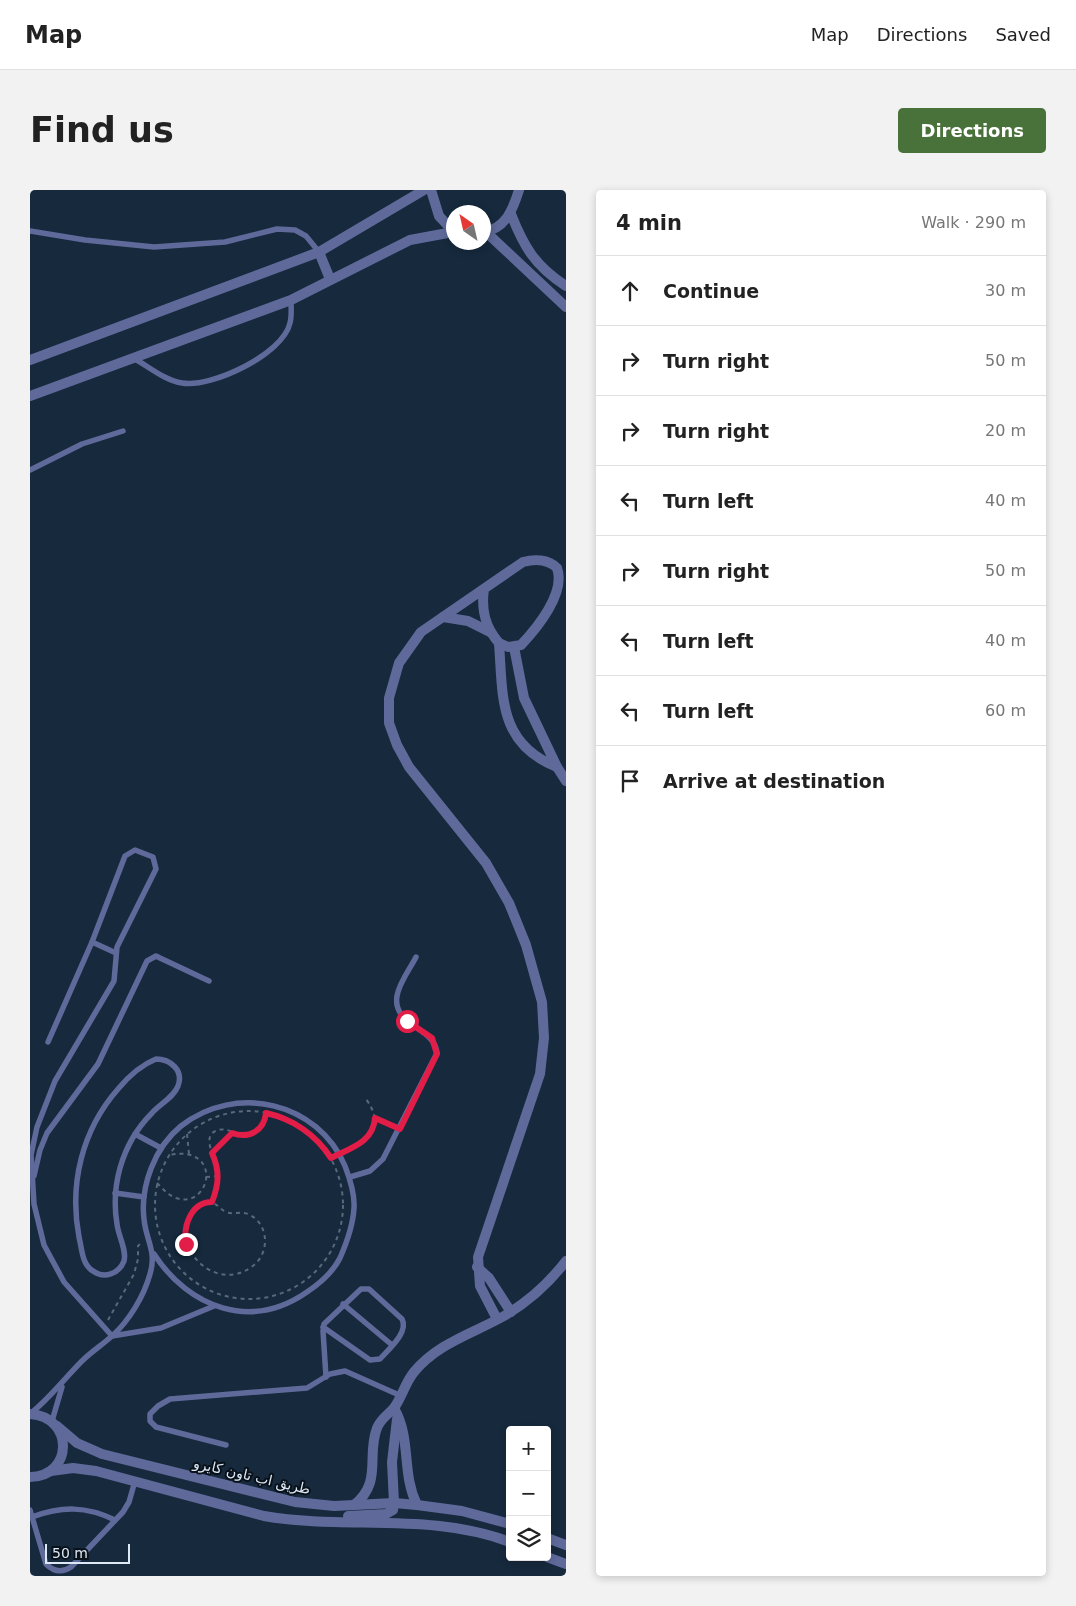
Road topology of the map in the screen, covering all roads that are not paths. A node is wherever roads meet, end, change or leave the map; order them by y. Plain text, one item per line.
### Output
1 (424, 190) edge
2 (431, 190) edge
3 (519, 190) edge
4 (511, 214) junction
5 (446, 223) edge
6 (491, 229) edge
7 (30, 231) edge
8 (446, 233) edge
9 (491, 238) edge
10 (319, 252) junction
11 (330, 279) junction
12 (566, 286) edge
13 (291, 300) junction
14 (566, 307) edge
15 (135, 359) junction
16 (30, 360) edge
17 (30, 396) edge
18 (124, 431) dead end
19 (30, 470) edge
20 (484, 590) junction
21 (443, 617) junction
22 (491, 633) junction
23 (499, 643) junction
24 (514, 647) junction
25 (557, 767) junction
26 (566, 781) edge
27 (92, 942) junction
28 (116, 953) junction
29 (416, 957) dead end
30 (209, 981) dead end
31 (48, 1042) dead end
32 (135, 1134) junction
33 (162, 1148) junction
34 (350, 1177) junction
35 (32, 1183) junction
36 (116, 1193) junction
37 (144, 1197) junction
38 (154, 1254) junction
39 (566, 1261) edge
40 (477, 1267) junction
41 (343, 1304) junction
42 (214, 1306) junction
43 (511, 1312) junction
44 (497, 1319) junction
45 (323, 1327) junction
46 (112, 1336) junction
47 (392, 1345) junction
48 (326, 1377) junction
49 (64, 1382) junction
50 (399, 1395) junction
51 (394, 1408) junction
52 (30, 1414) edge
53 (54, 1424) junction
54 (226, 1445) dead end
55 (51, 1471) junction
56 (30, 1477) edge
57 (135, 1481) junction
58 (394, 1503) junction
59 (354, 1505) junction
60 (417, 1505) junction
61 (30, 1510) edge
62 (32, 1517) junction
63 (115, 1520) junction
64 (308, 1522) junction
65 (506, 1523) edge
66 (551, 1539) edge
67 (506, 1541) edge
68 (566, 1545) edge
69 (551, 1558) edge
70 (566, 1564) edge

1 - 10 street
2 - 5 street
3 - 4 street
4 - 6 street
4 - 12 street
7 - 10 lane
8 - 11 street
9 - 14 street
10 - 11 street
10 - 16 street
11 - 13 street
13 - 15 street
13 - 15 lane
15 - 17 street
18 - 19 lane
20 - 21 street
20 - 22 street
20 - 24 street
21 - 22 street
21 - 40 street
22 - 23 street
23 - 24 street
23 - 25 street
24 - 25 street
25 - 26 street
27 - 28 lane
27 - 28 lane
27 - 31 lane
28 - 35 lane
29 - 34 lane
30 - 35 lane
32 - 33 lane
32 - 36 lane
32 - 36 lane
33 - 34 lane
33 - 37 lane
34 - 42 lane
35 - 46 lane
36 - 37 lane
37 - 38 lane
38 - 42 lane
38 - 46 lane
39 - 43 street
40 - 43 street
40 - 44 street
41 - 45 lane
41 - 47 lane
41 - 47 lane
42 - 46 lane
43 - 44 street
44 - 50 street
45 - 47 lane
45 - 48 lane
46 - 49 lane
48 - 50 lane
48 - 54 lane
49 - 52 lane
49 - 53 lane
50 - 51 street
51 - 58 street
51 - 59 street
51 - 60 street
52 - 53 street
53 - 55 street
53 - 59 street, طريق اب تاون كايرو
55 - 56 street
55 - 57 street
57 - 63 lane
57 - 64 street
58 - 59 street, طريق اب تاون كايرو
58 - 60 street, طريق اب تاون كايرو
58 - 64 street
60 - 65 street, طريق اب تاون كايرو
61 - 62 lane
62 - 63 lane
62 - 63 lane
64 - 67 street
66 - 68 street
69 - 70 street

